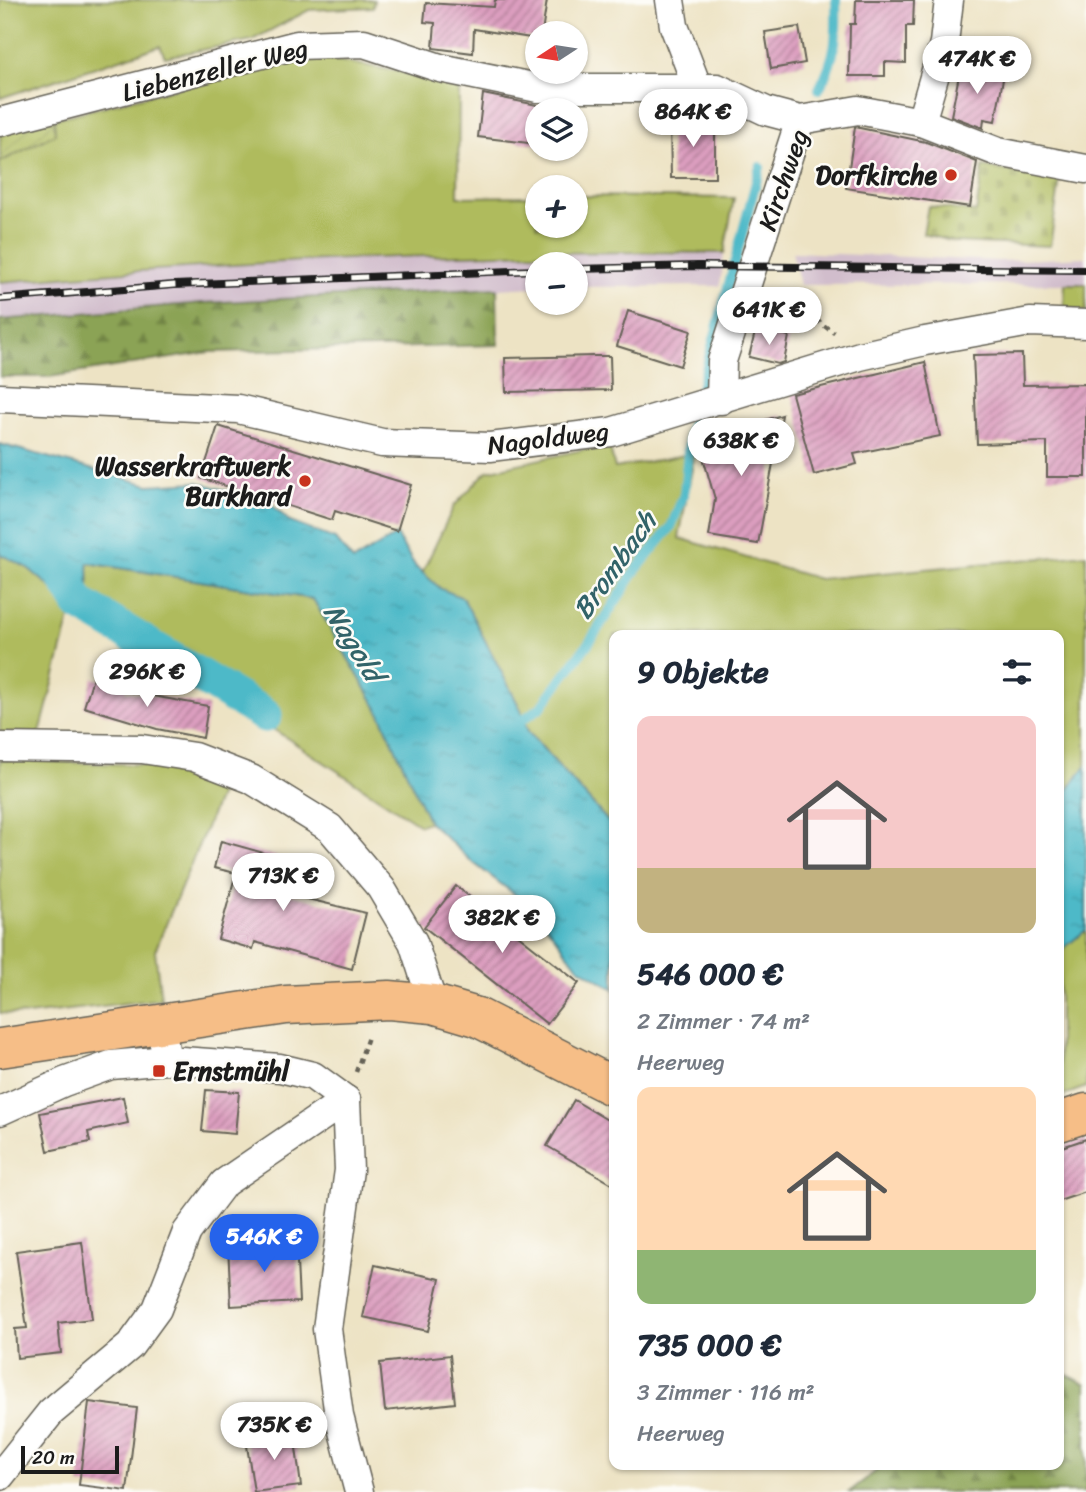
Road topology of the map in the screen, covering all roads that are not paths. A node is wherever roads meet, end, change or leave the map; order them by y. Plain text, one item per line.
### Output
1 (670, 0) edge
2 (950, 0) edge
3 (697, 86) junction
4 (800, 120) junction
5 (0, 122) edge
6 (921, 122) junction
7 (1086, 169) edge
8 (1086, 324) edge
9 (0, 398) edge
10 (716, 401) junction
11 (0, 747) edge
12 (433, 1004) junction
13 (160, 1023) junction
14 (0, 1048) edge
15 (167, 1060) junction
16 (609, 1084) edge
17 (346, 1100) junction
18 (0, 1111) edge
19 (1086, 1113) edge
20 (1064, 1120) edge
21 (0, 1476) edge
22 (359, 1492) edge

1 - 3 street
2 - 6 street
3 - 4 street, Liebenzeller Weg
3 - 5 street, Liebenzeller Weg
4 - 6 street, Kirchweg
4 - 10 street, Kirchweg
6 - 7 street, Kirchweg
8 - 10 street, Nagoldweg
9 - 10 street, Nagoldweg
11 - 12 street
12 - 13 main road
12 - 16 main road
13 - 14 main road
13 - 15 street
15 - 17 street
15 - 18 street
17 - 21 street
17 - 22 street
19 - 20 main road

